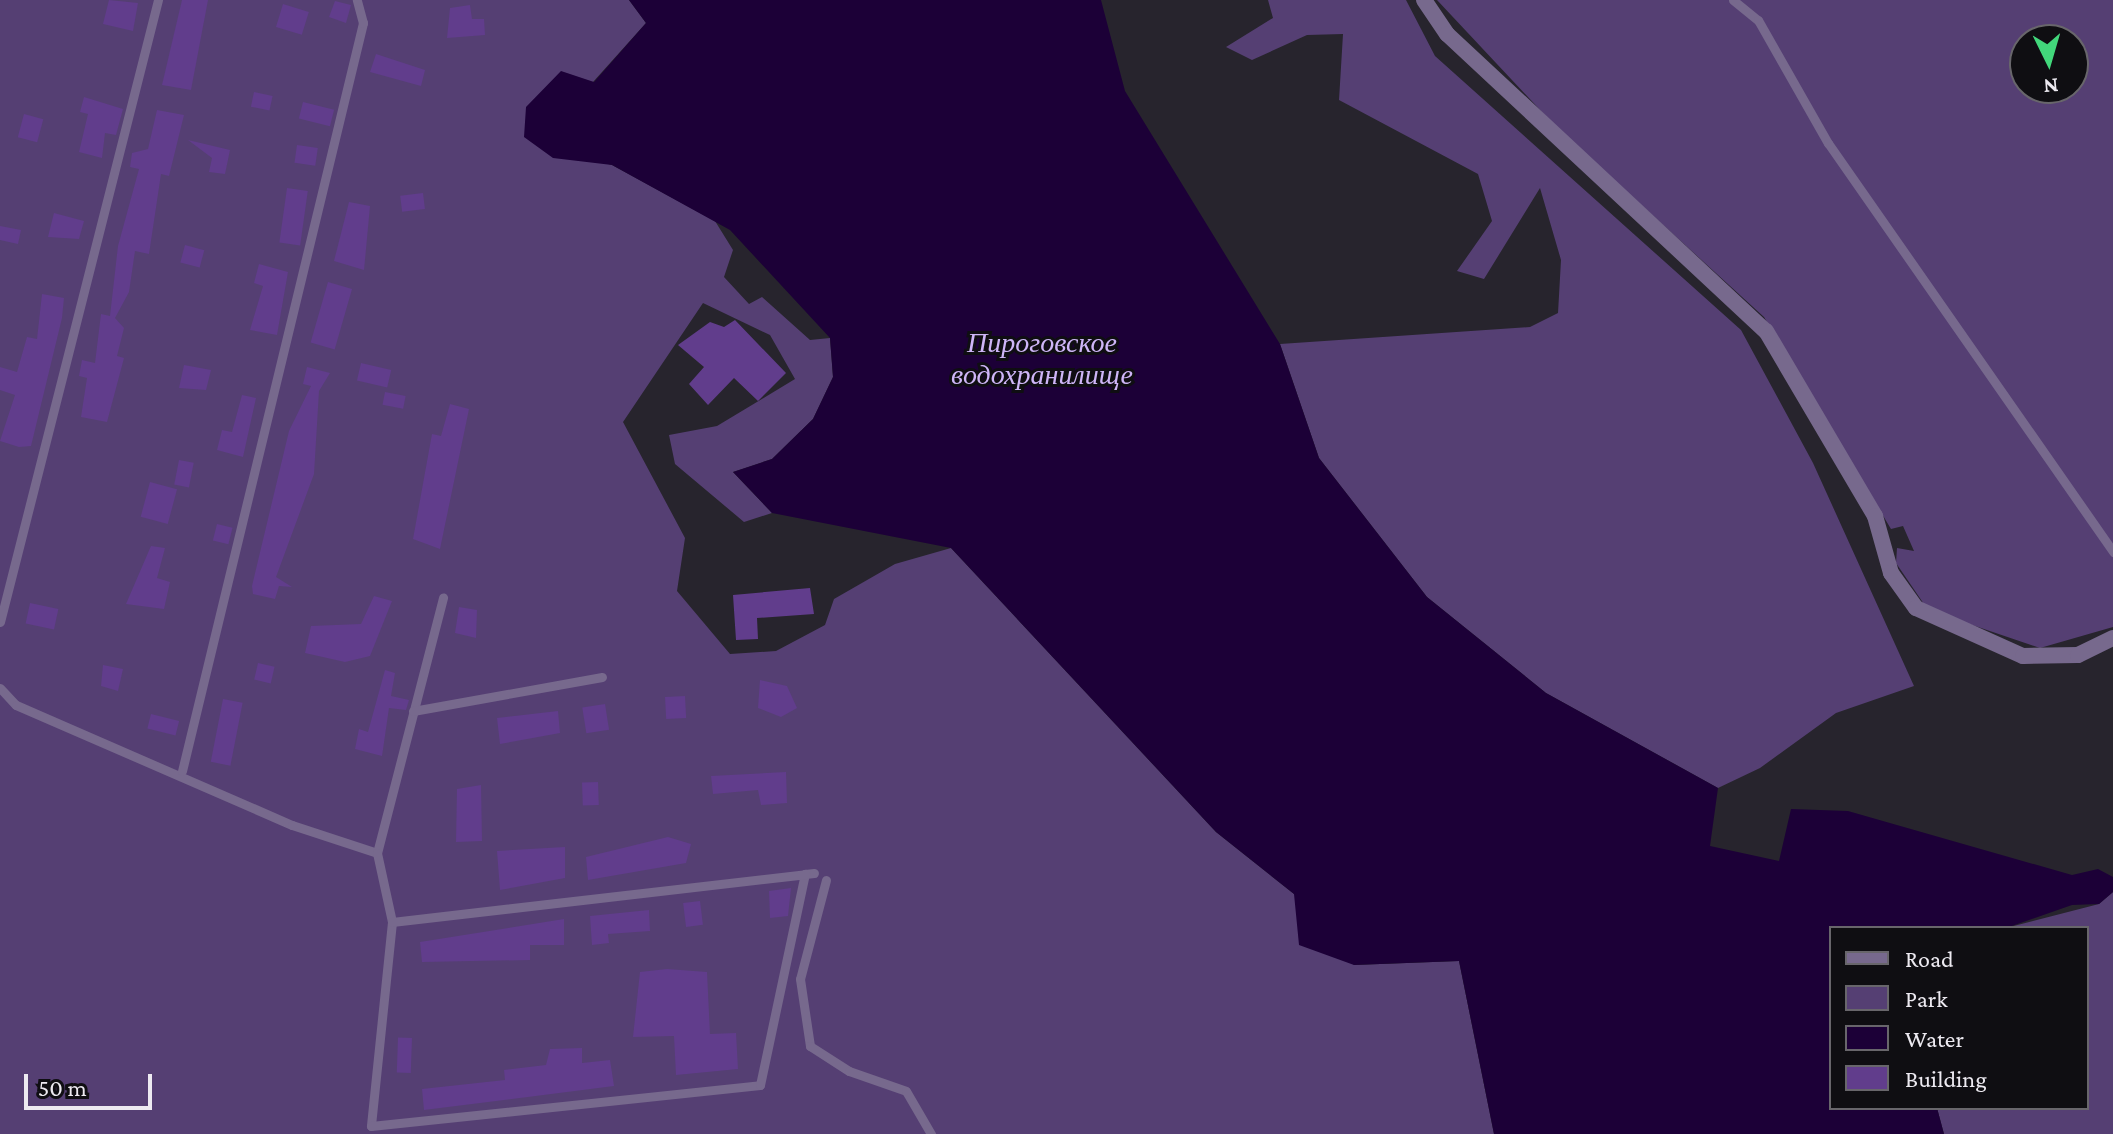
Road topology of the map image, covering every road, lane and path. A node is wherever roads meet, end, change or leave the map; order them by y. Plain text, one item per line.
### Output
1 (158, 0) edge
2 (357, 0) edge
3 (1424, 0) edge
4 (1733, 0) edge
5 (2113, 552) edge
6 (443, 597) dead end
7 (0, 622) edge
8 (2113, 638) edge
9 (602, 677) dead end
10 (0, 688) edge
11 (413, 711) junction
12 (182, 771) junction
13 (377, 853) junction
14 (826, 880) dead end
15 (392, 922) junction
16 (931, 1134) edge

1 - 7 lane
2 - 12 lane
3 - 8 street
4 - 5 lane
6 - 11 lane
9 - 11 lane
10 - 12 lane
11 - 13 lane
12 - 13 lane
13 - 15 lane
14 - 16 lane
15 - 15 lane

